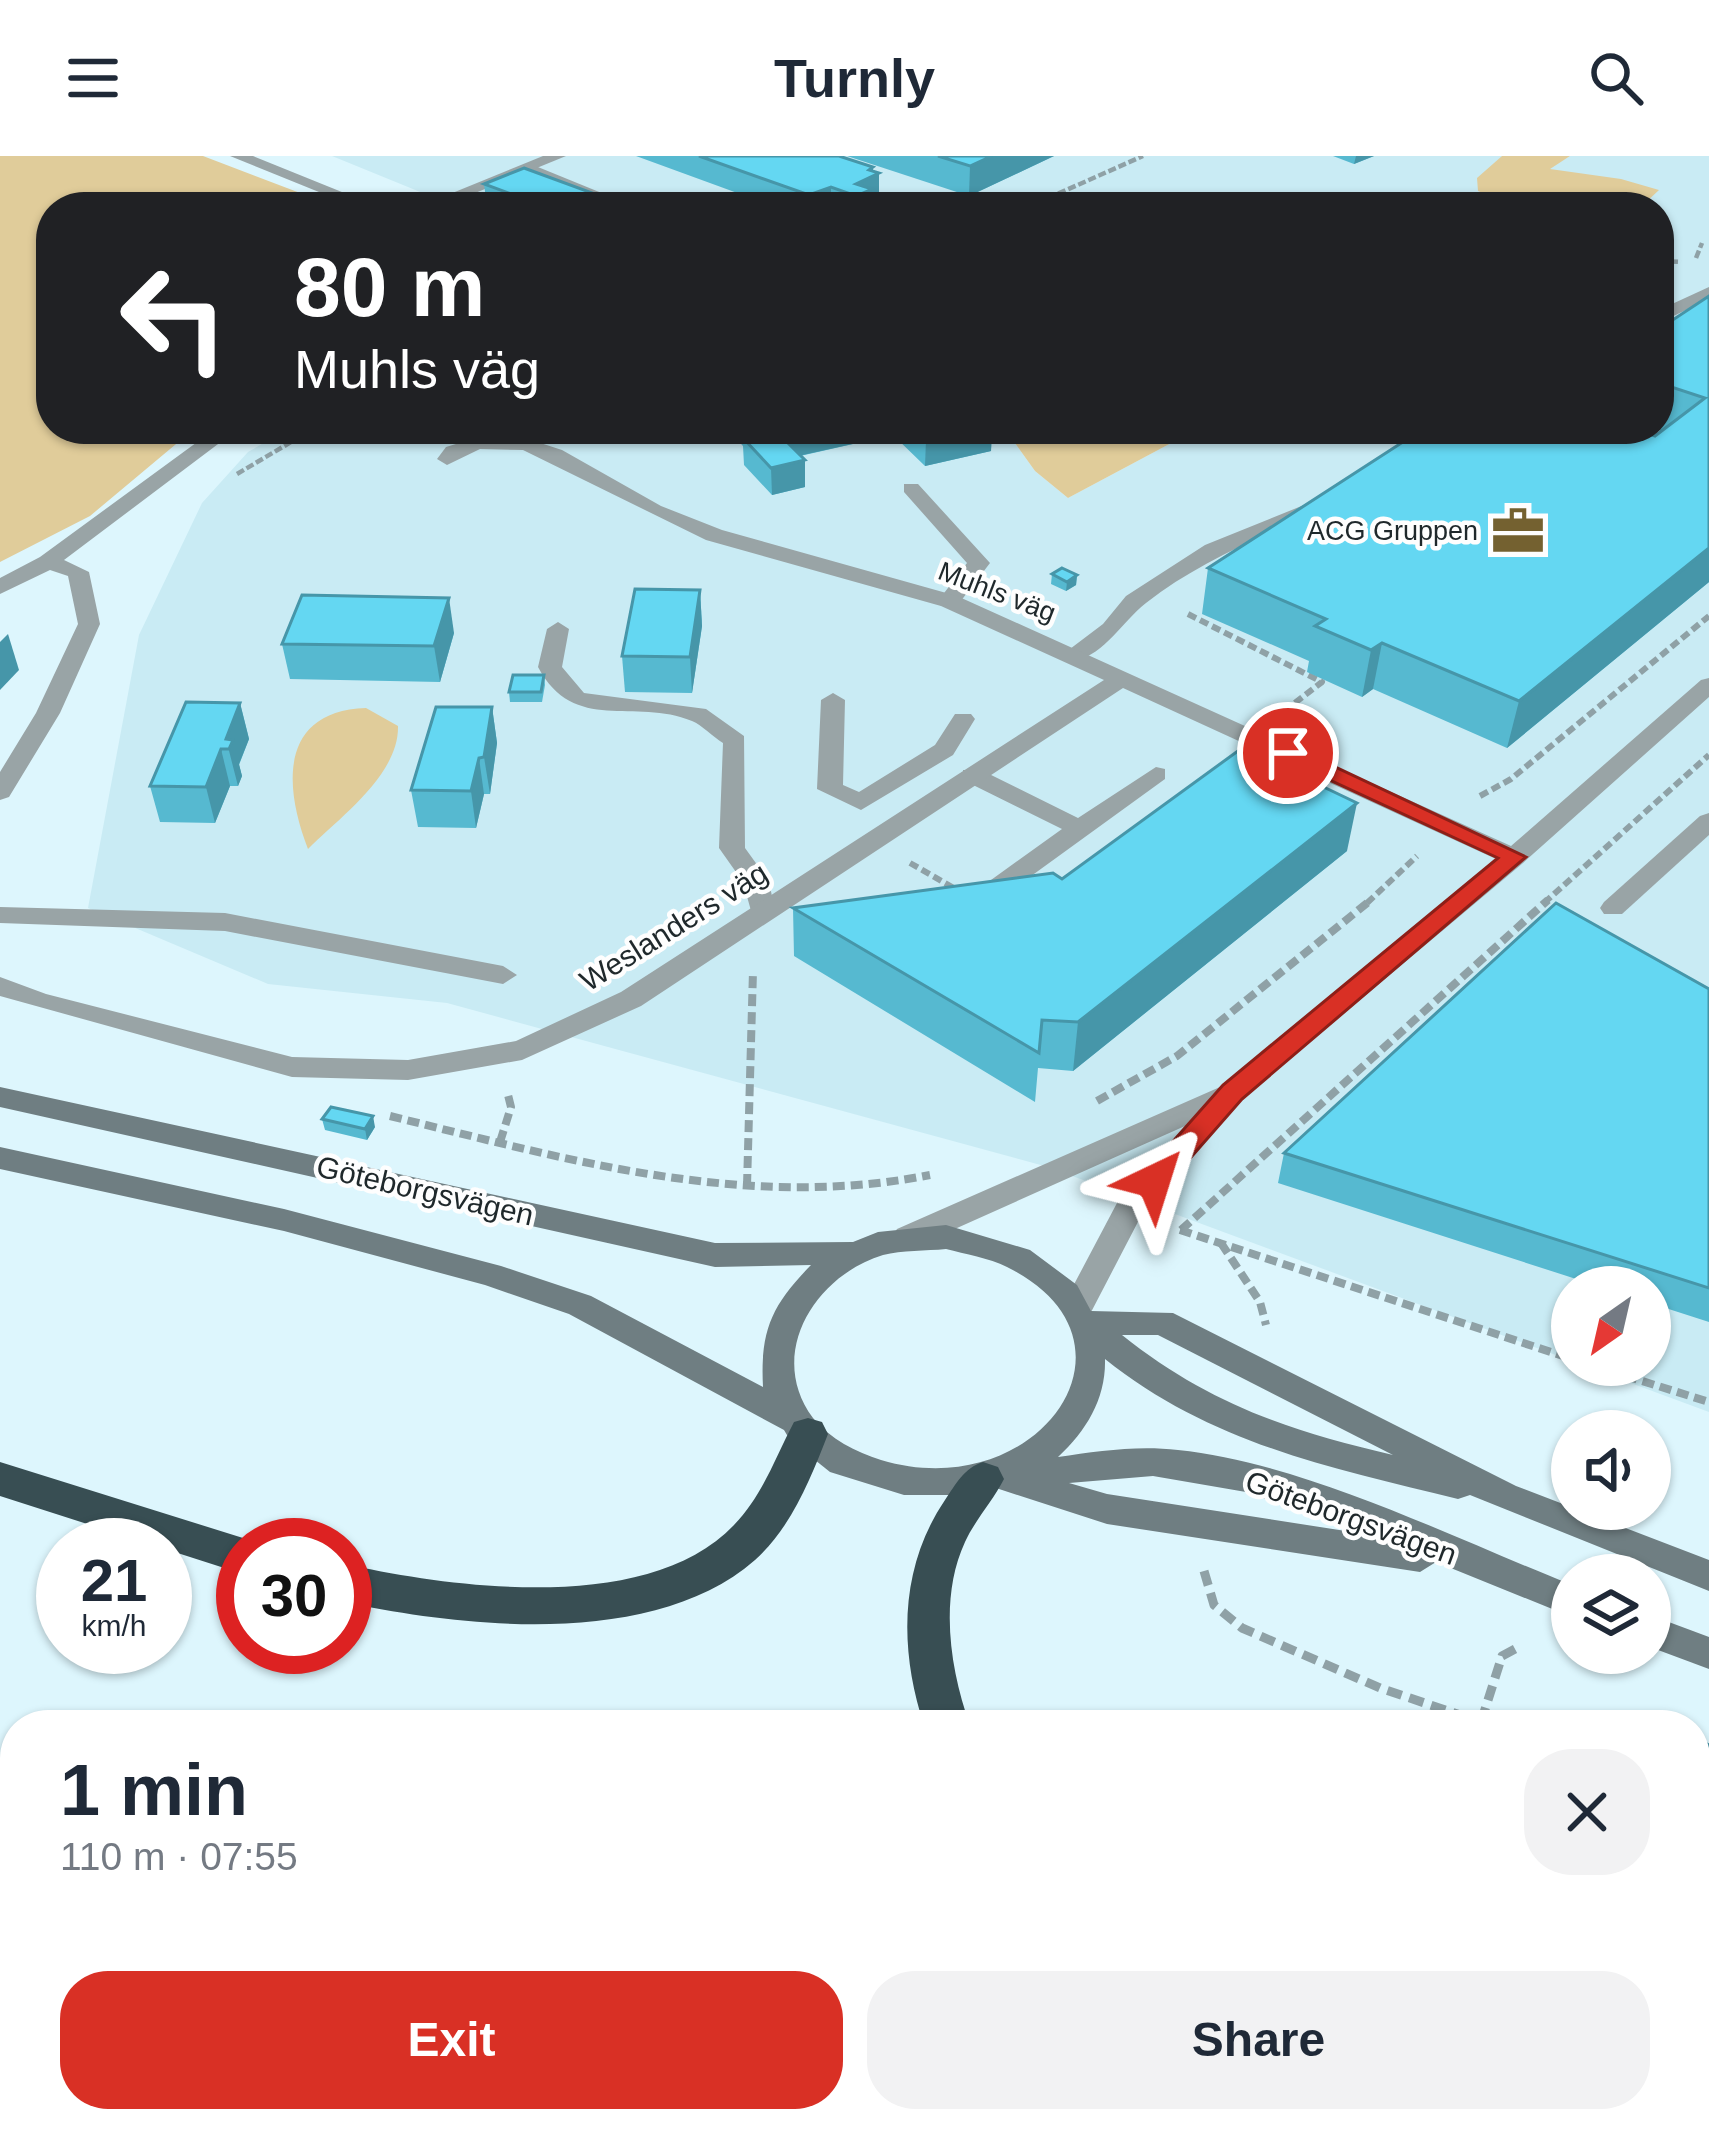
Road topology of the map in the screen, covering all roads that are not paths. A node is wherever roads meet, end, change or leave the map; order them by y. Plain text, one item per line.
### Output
1 (238, 156) edge
2 (558, 156) edge
3 (527, 168) junction
4 (332, 192) edge
5 (465, 192) edge
6 (589, 192) edge
7 (1709, 292) edge
8 (1674, 310) edge
9 (208, 444) edge
10 (447, 459) dead end
11 (911, 488) dead end
12 (1324, 500) edge
13 (48, 562) junction
14 (0, 587) edge
15 (949, 602) junction
16 (558, 629) dead end
17 (1074, 655) junction
18 (1124, 677) junction
19 (1709, 685) edge
20 (832, 700) dead end
21 (963, 719) dead end
22 (944, 750) junction
23 (977, 772) junction
24 (1156, 774) dead end
25 (0, 792) edge
26 (1709, 821) edge
27 (1078, 828) junction
28 (1514, 857) junction
29 (1000, 886) edge
30 (1613, 908) dead end
31 (762, 912) junction
32 (0, 915) edge
33 (503, 975) dead end
34 (0, 986) edge
35 (1232, 1092) junction
36 (0, 1097) edge
37 (0, 1158) edge
38 (908, 1237) junction
39 (854, 1251) junction
40 (1081, 1317) junction
41 (804, 1428) junction
42 (995, 1478) junction
43 (0, 1479) edge
44 (1504, 1496) junction
45 (216, 1547) edge
46 (1480, 1565) junction
47 (1709, 1576) edge
48 (372, 1590) edge
49 (1551, 1593) edge
50 (1671, 1639) edge
51 (1709, 1653) edge
52 (941, 1710) edge

1 - 4 street
2 - 3 street
3 - 5 street
3 - 6 street
7 - 8 street
9 - 13 street
10 - 15 street, Muhls väg
11 - 15 street
12 - 17 street
13 - 14 street
13 - 25 street
15 - 17 street, Muhls väg
16 - 31 street
17 - 18 street, Muhls väg
18 - 23 street, Weslanders väg
18 - 28 street, Muhls väg
19 - 28 street
20 - 22 street
21 - 22 street
22 - 23 street
23 - 27 street
23 - 31 street, Weslanders väg
24 - 27 street
26 - 30 street
27 - 29 street
28 - 35 street
31 - 34 street, Weslanders väg
32 - 33 street
35 - 38 street
35 - 40 street
36 - 39 main road, Göteborgsvägen
37 - 41 main road, Göteborgsvägen
38 - 39 main road, Göteborgsvägen
38 - 40 main road, Göteborgsvägen
39 - 41 main road, Göteborgsvägen
40 - 42 main road, Göteborgsvägen
40 - 44 main road, Göteborgsvägen
40 - 44 main road, Göteborgsvägen
41 - 42 main road, Göteborgsvägen
41 - 48 highway
42 - 46 main road, Göteborgsvägen
42 - 46 main road, Göteborgsvägen
42 - 52 highway
43 - 45 highway
44 - 47 main road, Göteborgsvägen
46 - 49 main road, Göteborgsvägen
50 - 51 main road

